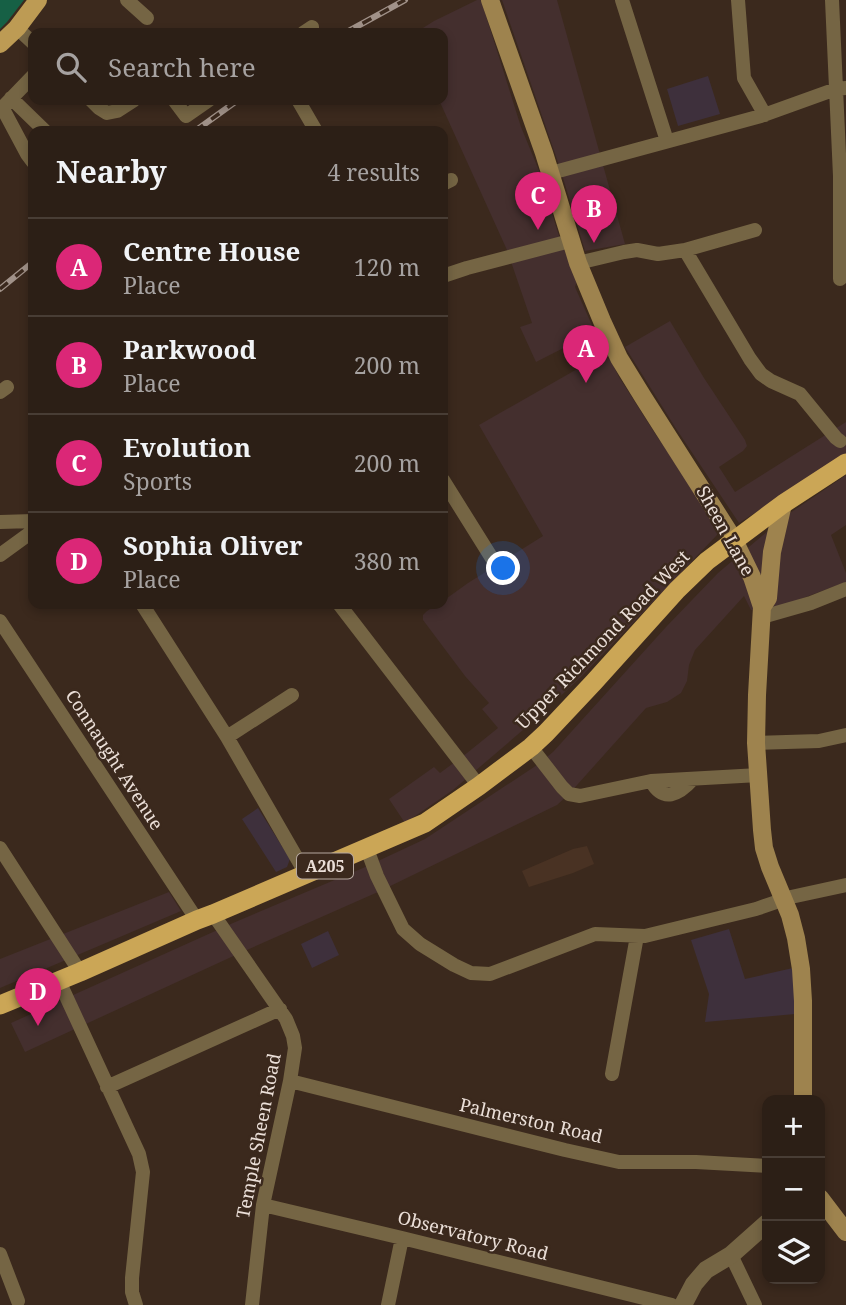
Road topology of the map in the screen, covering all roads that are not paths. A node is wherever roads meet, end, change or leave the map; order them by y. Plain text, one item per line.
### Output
1 (38, 0) edge
2 (127, 0) edge
3 (490, 0) edge
4 (622, 0) edge
5 (738, 0) edge
6 (832, 0) edge
7 (147, 18) dead end
8 (17, 28) junction
9 (28, 38) edge
10 (0, 44) edge
11 (28, 81) edge
12 (841, 89) edge
13 (4, 105) edge
14 (96, 105) edge
15 (126, 105) edge
16 (178, 105) edge
17 (202, 105) edge
18 (301, 105) edge
19 (765, 115) junction
20 (37, 126) edge
21 (313, 126) edge
22 (667, 141) junction
23 (28, 155) edge
24 (551, 173) junction
25 (843, 176) edge
26 (755, 230) dead end
27 (570, 241) junction
28 (685, 250) junction
29 (578, 263) junction
30 (448, 274) edge
31 (840, 279) dead end
32 (840, 441) dead end
33 (846, 463) edge
34 (448, 488) edge
35 (783, 504) junction
36 (28, 521) edge
37 (0, 522) edge
38 (28, 535) edge
39 (734, 540) junction
40 (0, 555) edge
41 (503, 576) dead end
42 (846, 589) edge
43 (145, 609) edge
44 (343, 609) edge
45 (762, 612) junction
46 (0, 621) edge
47 (292, 695) dead end
48 (846, 734) edge
49 (226, 737) junction
50 (757, 743) junction
51 (531, 747) junction
52 (759, 775) junction
53 (478, 786) junction
54 (0, 848) edge
55 (367, 849) junction
56 (306, 874) junction
57 (846, 885) edge
58 (783, 899) junction
59 (205, 917) junction
60 (637, 936) junction
61 (80, 972) junction
62 (59, 981) junction
63 (0, 1005) edge
64 (280, 1009) junction
65 (612, 1074) dead end
66 (290, 1081) junction
67 (107, 1087) junction
68 (803, 1095) edge
69 (762, 1166) edge
70 (264, 1205) junction
71 (825, 1205) edge
72 (762, 1227) edge
73 (846, 1232) edge
74 (402, 1238) junction
75 (0, 1254) edge
76 (730, 1255) junction
77 (18, 1301) dead end
78 (136, 1305) edge
79 (252, 1305) edge
80 (388, 1305) edge
81 (672, 1305) edge
82 (683, 1305) edge
83 (755, 1305) edge

1 - 8 main road
2 - 7 street
3 - 24 main road, Sheen Lane
4 - 22 street
5 - 19 street
6 - 12 street
8 - 9 street
8 - 10 main road
11 - 13 street
12 - 19 street
12 - 25 street
13 - 20 street
13 - 23 street
14 - 15 street
16 - 17 street
18 - 21 street
19 - 22 street
22 - 24 street
24 - 27 main road, Sheen Lane
25 - 31 street
26 - 28 street
27 - 29 main road, Sheen Lane
27 - 30 street
28 - 29 street
28 - 32 street
29 - 39 main road, Sheen Lane
33 - 35 highway, Upper Richmond Road West / A205
34 - 41 street
35 - 39 highway, Upper Richmond Road West / A205
35 - 45 main road
36 - 37 street
38 - 40 street
39 - 45 main road, Sheen Lane
39 - 51 highway, Upper Richmond Road West / A205
42 - 45 street
43 - 49 street
44 - 53 street
45 - 50 main road, Sheen Lane
46 - 59 street, Connaught Avenue
47 - 49 street
48 - 50 street
49 - 56 street
50 - 52 main road, Sheen Lane
51 - 52 street
51 - 53 highway, Upper Richmond Road West / A205
52 - 58 main road, Sheen Lane
53 - 55 highway, Upper Richmond Road West / A205
54 - 61 street
55 - 56 highway, Upper Richmond Road West / A205
55 - 60 street
56 - 59 highway, Upper Richmond Road West / A205
57 - 58 street
58 - 60 street
58 - 68 main road, Sheen Lane
59 - 61 highway, Upper Richmond Road West / A205
59 - 64 street, Temple Sheen Road
60 - 65 street
61 - 62 highway, Upper Richmond Road West / A205
62 - 63 highway, Upper Richmond Road West / A205
62 - 67 street
64 - 66 street, Temple Sheen Road
64 - 67 street
66 - 69 street, Palmerston Road
66 - 70 street, Temple Sheen Road
67 - 78 street
70 - 74 street, Observatory Road
70 - 79 street, Temple Sheen Road
71 - 73 main road
72 - 76 street
74 - 80 street
74 - 81 street, Observatory Road
75 - 77 street
76 - 82 street
76 - 83 street

